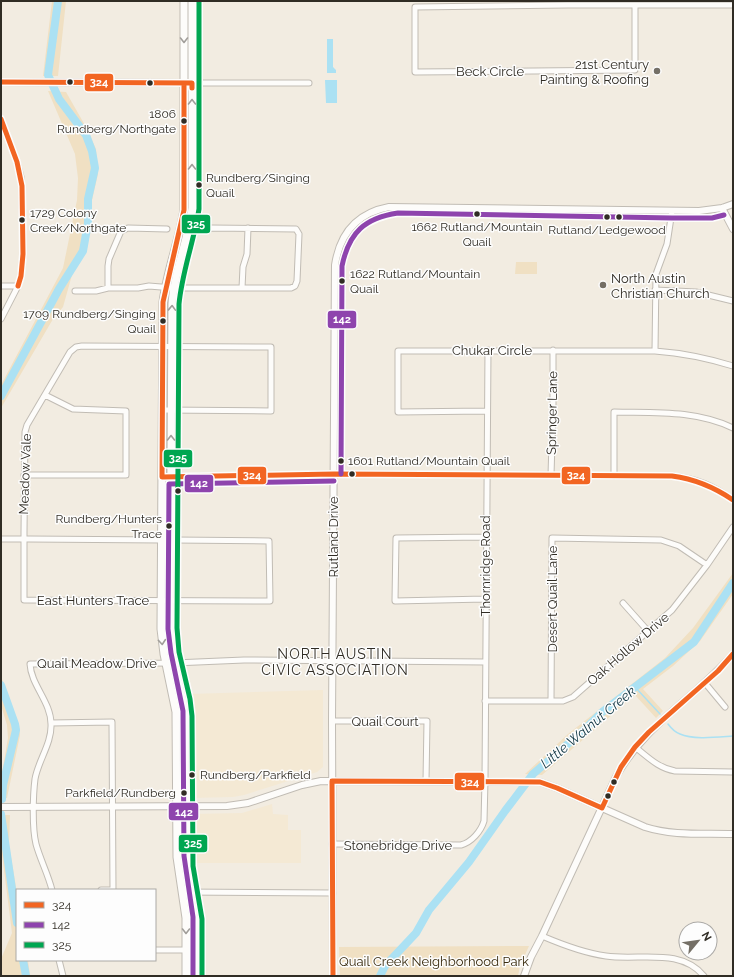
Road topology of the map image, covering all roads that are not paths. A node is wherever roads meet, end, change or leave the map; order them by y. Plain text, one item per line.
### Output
1 (184, 1) edge
2 (192, 1) edge
3 (568, 3) edge
4 (635, 5) junction
5 (733, 5) edge
6 (1, 82) edge
7 (184, 83) junction
8 (192, 83) junction
9 (309, 83) dead end
10 (1, 119) edge
11 (184, 196) junction
12 (192, 196) junction
13 (733, 204) edge
14 (722, 208) junction
15 (672, 211) junction
16 (248, 228) junction
17 (733, 228) edge
18 (167, 229) dead end
19 (204, 229) dead end
20 (1, 286) edge
21 (18, 286) junction
22 (165, 287) junction
23 (108, 288) junction
24 (173, 288) junction
25 (242, 288) junction
26 (655, 290) junction
27 (75, 291) dead end
28 (733, 301) edge
29 (1, 318) edge
30 (163, 346) junction
31 (171, 346) junction
32 (488, 350) junction
33 (553, 350) junction
34 (655, 351) junction
35 (733, 366) edge
36 (45, 395) junction
37 (163, 410) junction
38 (171, 410) junction
39 (486, 411) junction
40 (733, 428) edge
41 (334, 474) junction
42 (24, 475) junction
43 (486, 475) junction
44 (551, 475) junction
45 (614, 476) junction
46 (162, 477) junction
47 (171, 477) junction
48 (733, 500) edge
49 (733, 527) edge
50 (486, 537) junction
51 (1, 538) edge
52 (24, 539) junction
53 (162, 540) junction
54 (170, 540) junction
55 (706, 565) junction
56 (485, 599) junction
57 (162, 600) junction
58 (170, 600) junction
59 (623, 603) dead end
60 (648, 631) junction
61 (733, 654) edge
62 (332, 660) junction
63 (485, 662) junction
64 (166, 663) junction
65 (174, 663) junction
66 (705, 683) junction
67 (485, 701) junction
68 (551, 701) junction
69 (725, 706) dead end
70 (332, 721) junction
71 (51, 723) junction
72 (186, 724) junction
73 (177, 725) junction
74 (635, 747) junction
75 (733, 772) edge
76 (332, 781) junction
77 (426, 781) junction
78 (485, 781) junction
79 (112, 806) junction
80 (177, 806) junction
81 (186, 806) junction
82 (1, 807) edge
83 (34, 807) junction
84 (602, 808) junction
85 (733, 834) edge
86 (332, 844) junction
87 (52, 889) edge
88 (113, 889) edge
89 (182, 892) junction
90 (191, 892) junction
91 (333, 892) junction
92 (542, 936) junction
93 (156, 950) edge
94 (186, 950) junction
95 (59, 961) edge
96 (63, 976) edge
97 (186, 976) edge
98 (195, 976) edge
99 (333, 976) edge
100 (524, 976) edge
101 (704, 976) edge

1 -> 7 main road
2 - 8 main road
3 - 4 street
3 - 4 street, Beck Circle
4 - 5 street
6 - 7 street
7 - 8 street
7 - 11 main road
8 - 9 street
12 -> 8 main road
10 - 21 street
11 - 12 main road
11 - 22 main road
12 - 24 main road
13 - 14 street, Rutland Drive
14 - 15 street, Rutland Drive
14 - 17 street
15 - 26 street
15 - 41 street, Rutland Drive
16 - 19 street
16 - 25 street
16 - 25 street
18 - 23 street
20 - 21 street
21 - 29 street
22 - 23 street
22 - 24 street
22 - 30 main road
23 - 27 street
24 - 25 street
31 -> 24 main road
26 - 28 street
26 - 34 street
30 - 31 street, Meadow Vale
30 - 36 street, Meadow Vale
30 - 37 main road
31 - 38 main road
31 - 38 street, Meadow Vale
32 - 33 street, Chukar Circle
32 - 39 street, Thornridge Road
32 - 39 street, Chukar Circle
33 - 34 street, Chukar Circle
33 - 44 street, Springer Lane
34 - 35 street, Chukar Circle
36 - 42 street, Meadow Vale
36 - 42 street
37 - 38 street
37 - 46 main road
47 -> 38 main road
39 - 43 street, Thornridge Road
40 - 45 street
41 - 43 street
41 - 47 street
41 - 62 street, Rutland Drive
42 - 52 street, Meadow Vale
43 - 44 street
43 - 50 street, Thornridge Road
44 - 45 street
45 - 48 street
46 - 47 street
46 - 53 main road
47 - 54 main road
49 - 55 street, Oak Hollow Drive
50 - 56 street, Thornridge Road
50 - 56 street
51 - 52 street
52 - 53 street
52 - 57 street, East Hunters Trace
53 - 54 street
53 - 57 main road
54 - 58 main road
54 - 58 street, East Hunters Trace
55 - 60 street, Oak Hollow Drive
55 - 68 street, Desert Quail Lane
56 - 63 street, Thornridge Road
57 - 58 street, East Hunters Trace
57 -> 64 main road
58 - 65 main road
59 - 60 street
60 - 68 street, Oak Hollow Drive
61 - 66 street
62 - 63 street, Quail Meadow Drive
62 - 65 street, Quail Meadow Drive
62 - 70 street, Rutland Drive
63 - 67 street, Thornridge Road
64 - 65 street, Quail Meadow Drive
64 - 71 street, Quail Meadow Drive
64 - 73 main road
65 - 72 main road
66 - 69 street
66 - 74 street
67 - 68 street, Oak Hollow Drive
67 - 78 street, Thornridge Road
70 - 76 street, Rutland Drive
70 - 77 street, Quail Court
71 - 79 street
71 - 83 street
72 - 73 main road
72 - 81 main road
73 - 80 main road
74 - 75 street
74 - 84 street
76 - 77 street
76 - 81 street
76 - 86 street, Rutland Drive
77 - 78 street
78 - 84 street
78 - 86 street, Stonebridge Drive
79 - 80 street
79 - 83 street
79 - 88 street
80 - 81 street
80 - 89 main road
81 - 90 main road
82 - 83 street
83 - 87 street
84 - 85 street
84 - 92 street
86 - 91 street, Rutland Drive
89 - 90 street
89 -> 94 main road
90 - 91 street
90 - 98 main road
91 - 99 street, Rutland Drive
92 - 100 street
92 - 101 street
93 - 94 street
94 - 97 main road
95 - 96 street

